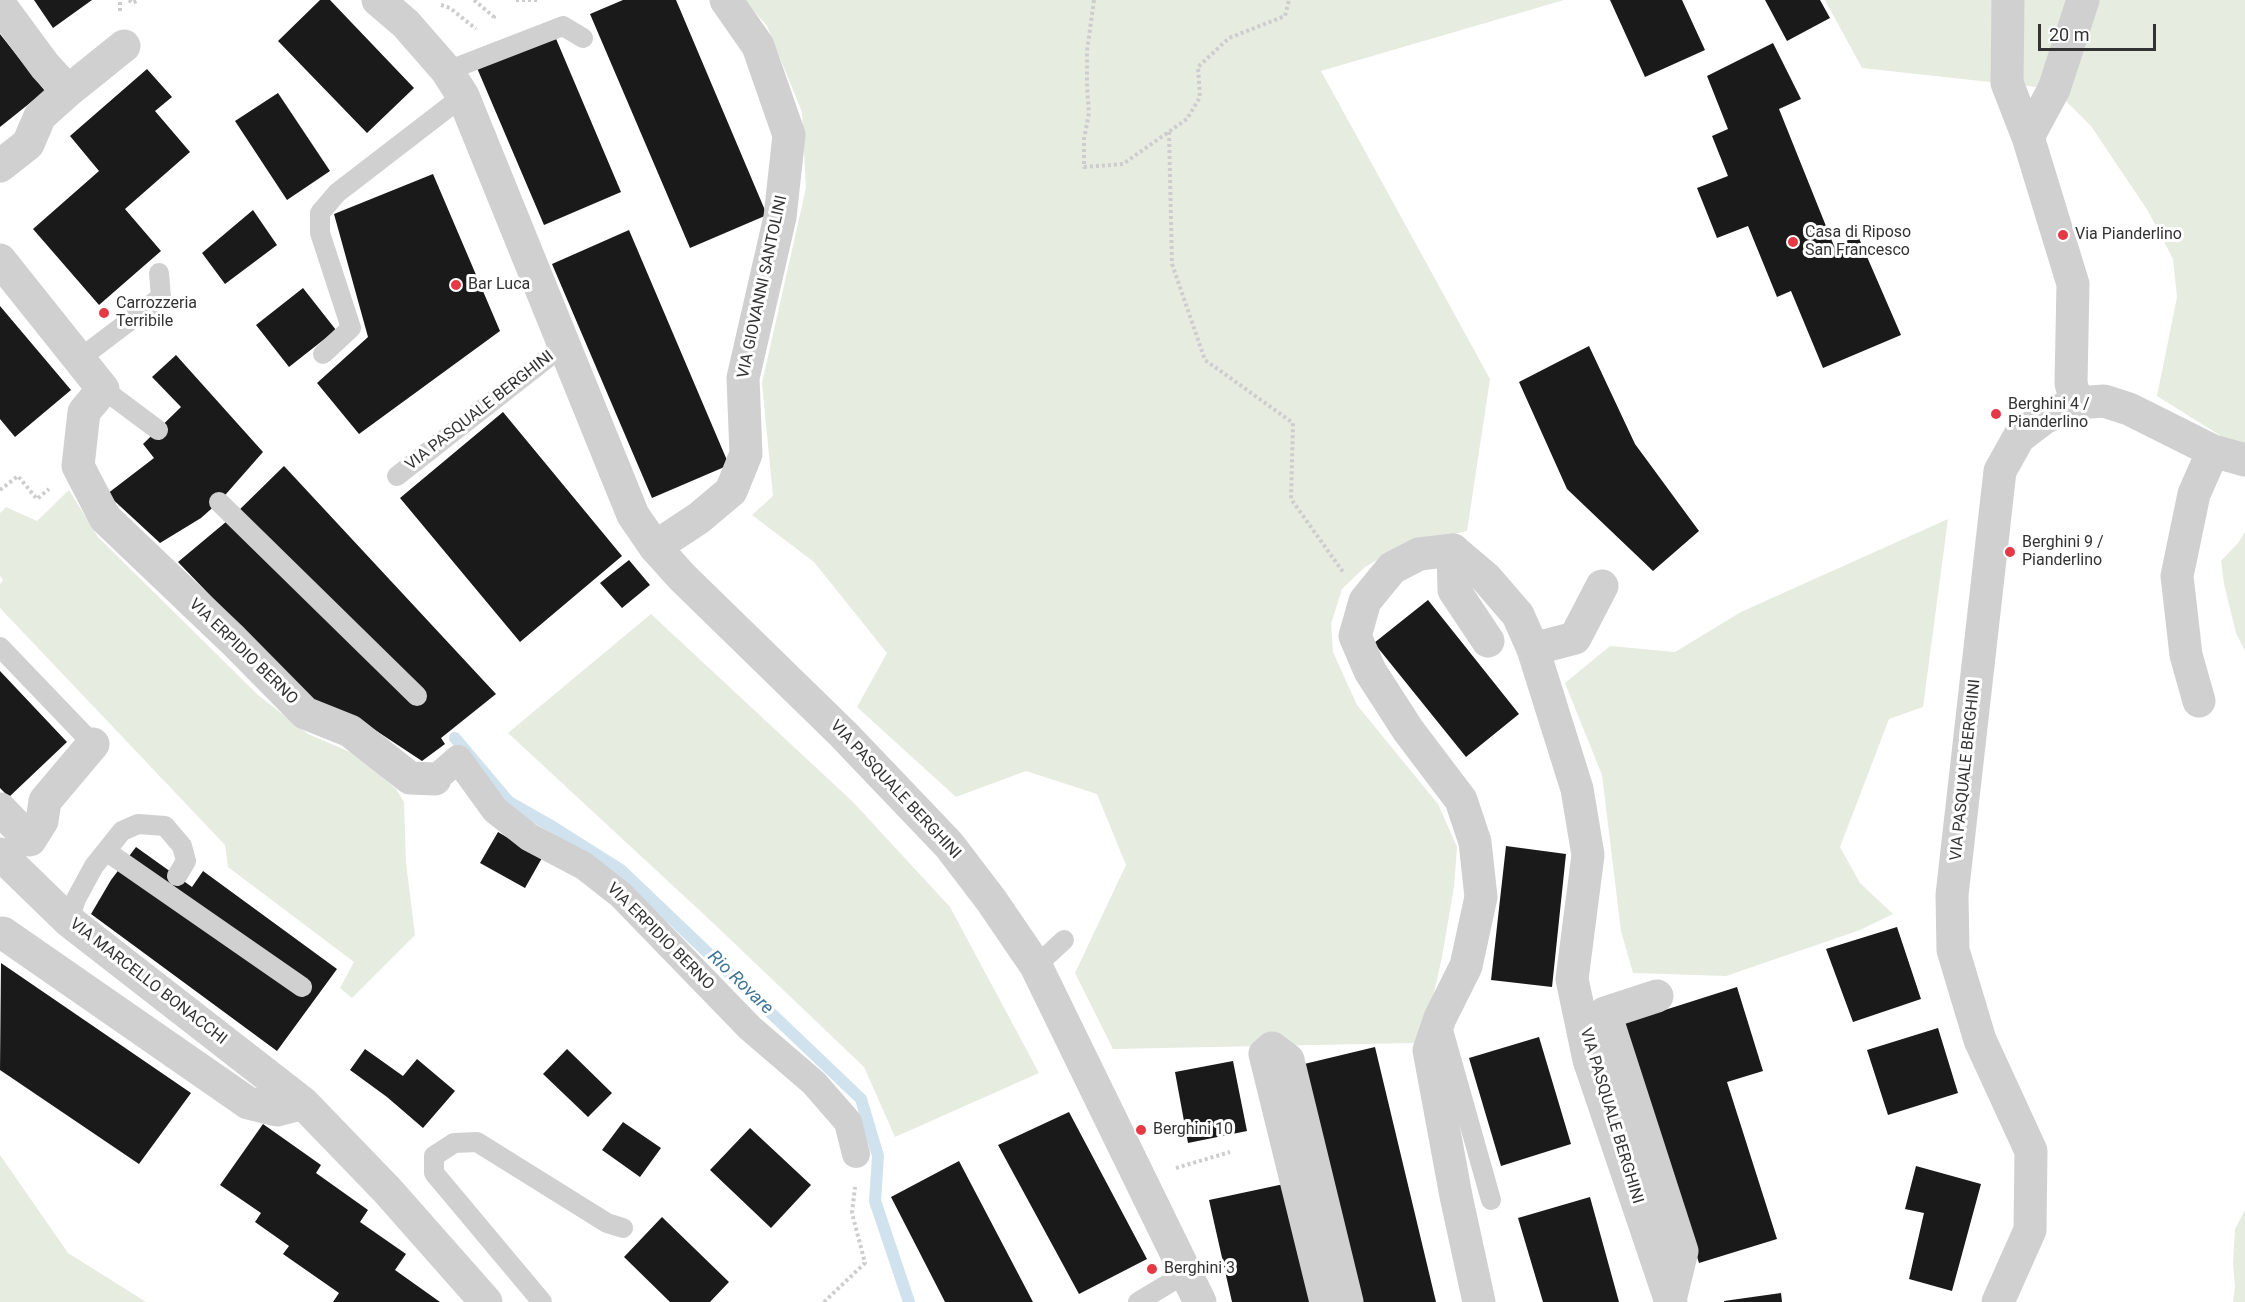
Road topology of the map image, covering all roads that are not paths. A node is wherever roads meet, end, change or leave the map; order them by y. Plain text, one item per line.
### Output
1 (378, 0) edge
2 (726, 0) edge
3 (2008, 0) edge
4 (2083, 0) edge
5 (0, 5) edge
6 (582, 39) dead end
7 (124, 46) dead end
8 (455, 83) junction
9 (68, 91) junction
10 (2028, 137) junction
11 (0, 166) edge
12 (0, 260) edge
13 (159, 273) dead end
14 (563, 346) junction
15 (322, 354) dead end
16 (78, 360) junction
17 (103, 389) junction
18 (2076, 404) junction
19 (158, 430) dead end
20 (2213, 451) junction
21 (2245, 460) edge
22 (397, 476) dead end
23 (219, 502) dead end
24 (655, 547) junction
25 (1453, 550) junction
26 (1602, 586) dead end
27 (1488, 641) dead end
28 (0, 647) edge
29 (1533, 649) junction
30 (417, 696) dead end
31 (2199, 701) dead end
32 (93, 744) joint
33 (435, 779) joint
34 (0, 809) edge
35 (106, 851) junction
36 (0, 854) edge
37 (177, 876) dead end
38 (69, 921) junction
39 (3, 933) dead end
40 (1064, 940) dead end
41 (1036, 966) junction
42 (302, 987) dead end
43 (1657, 996) dead end
44 (1440, 1018) junction
45 (303, 1103) junction
46 (856, 1154) road end
47 (1491, 1200) dead end
48 (623, 1228) dead end
49 (1186, 1273) junction
50 (1671, 1301) edge
51 (486, 1302) edge
52 (542, 1302) edge
53 (1138, 1302) edge
54 (1200, 1302) edge
55 (1326, 1302) edge
56 (1347, 1302) edge
57 (1479, 1302) edge
58 (1998, 1302) edge

1 - 8 street, VIA PASQUALE BERGHINI
2 - 24 street, VIA GIOVANNI SANTOLINI
3 - 10 street
4 - 10 street
5 - 9 street
6 - 8 lane
7 - 9 street
8 - 14 street, VIA PASQUALE BERGHINI
8 - 15 lane
9 - 11 street
10 - 18 street
12 - 16 street
13 - 16 lane
14 - 22 lane, VIA PASQUALE BERGHINI
14 - 24 street, VIA PASQUALE BERGHINI
16 - 17 street
17 - 19 lane
17 - 33 street, VIA ERPIDIO BERNO
18 - 20 street, VIA PASQUALE BERGHINI
18 - 58 street, VIA PASQUALE BERGHINI
20 - 21 street, VIA PASQUALE BERGHINI
20 - 31 street
23 - 30 lane
24 - 41 street, VIA PASQUALE BERGHINI
25 - 27 street
25 - 29 street, VIA PASQUALE BERGHINI
25 - 44 street
26 - 29 street
28 - 32 lane
29 - 50 street, VIA PASQUALE BERGHINI
32 - 34 street
33 - 46 street, VIA ERPIDIO BERNO
35 - 37 lane
35 - 38 lane
35 - 42 lane
36 - 38 street, VIA MARCELLO BONACCHI
38 - 45 street, VIA MARCELLO BONACCHI
39 - 45 street
40 - 41 lane
41 - 49 street, VIA PASQUALE BERGHINI
43 - 50 street, VIA PASQUALE BERGHINI
44 - 47 lane
44 - 57 street
45 - 51 street, VIA MARCELLO BONACCHI
48 - 52 lane
49 - 53 lane
49 - 54 street, VIA PASQUALE BERGHINI
55 - 56 street

